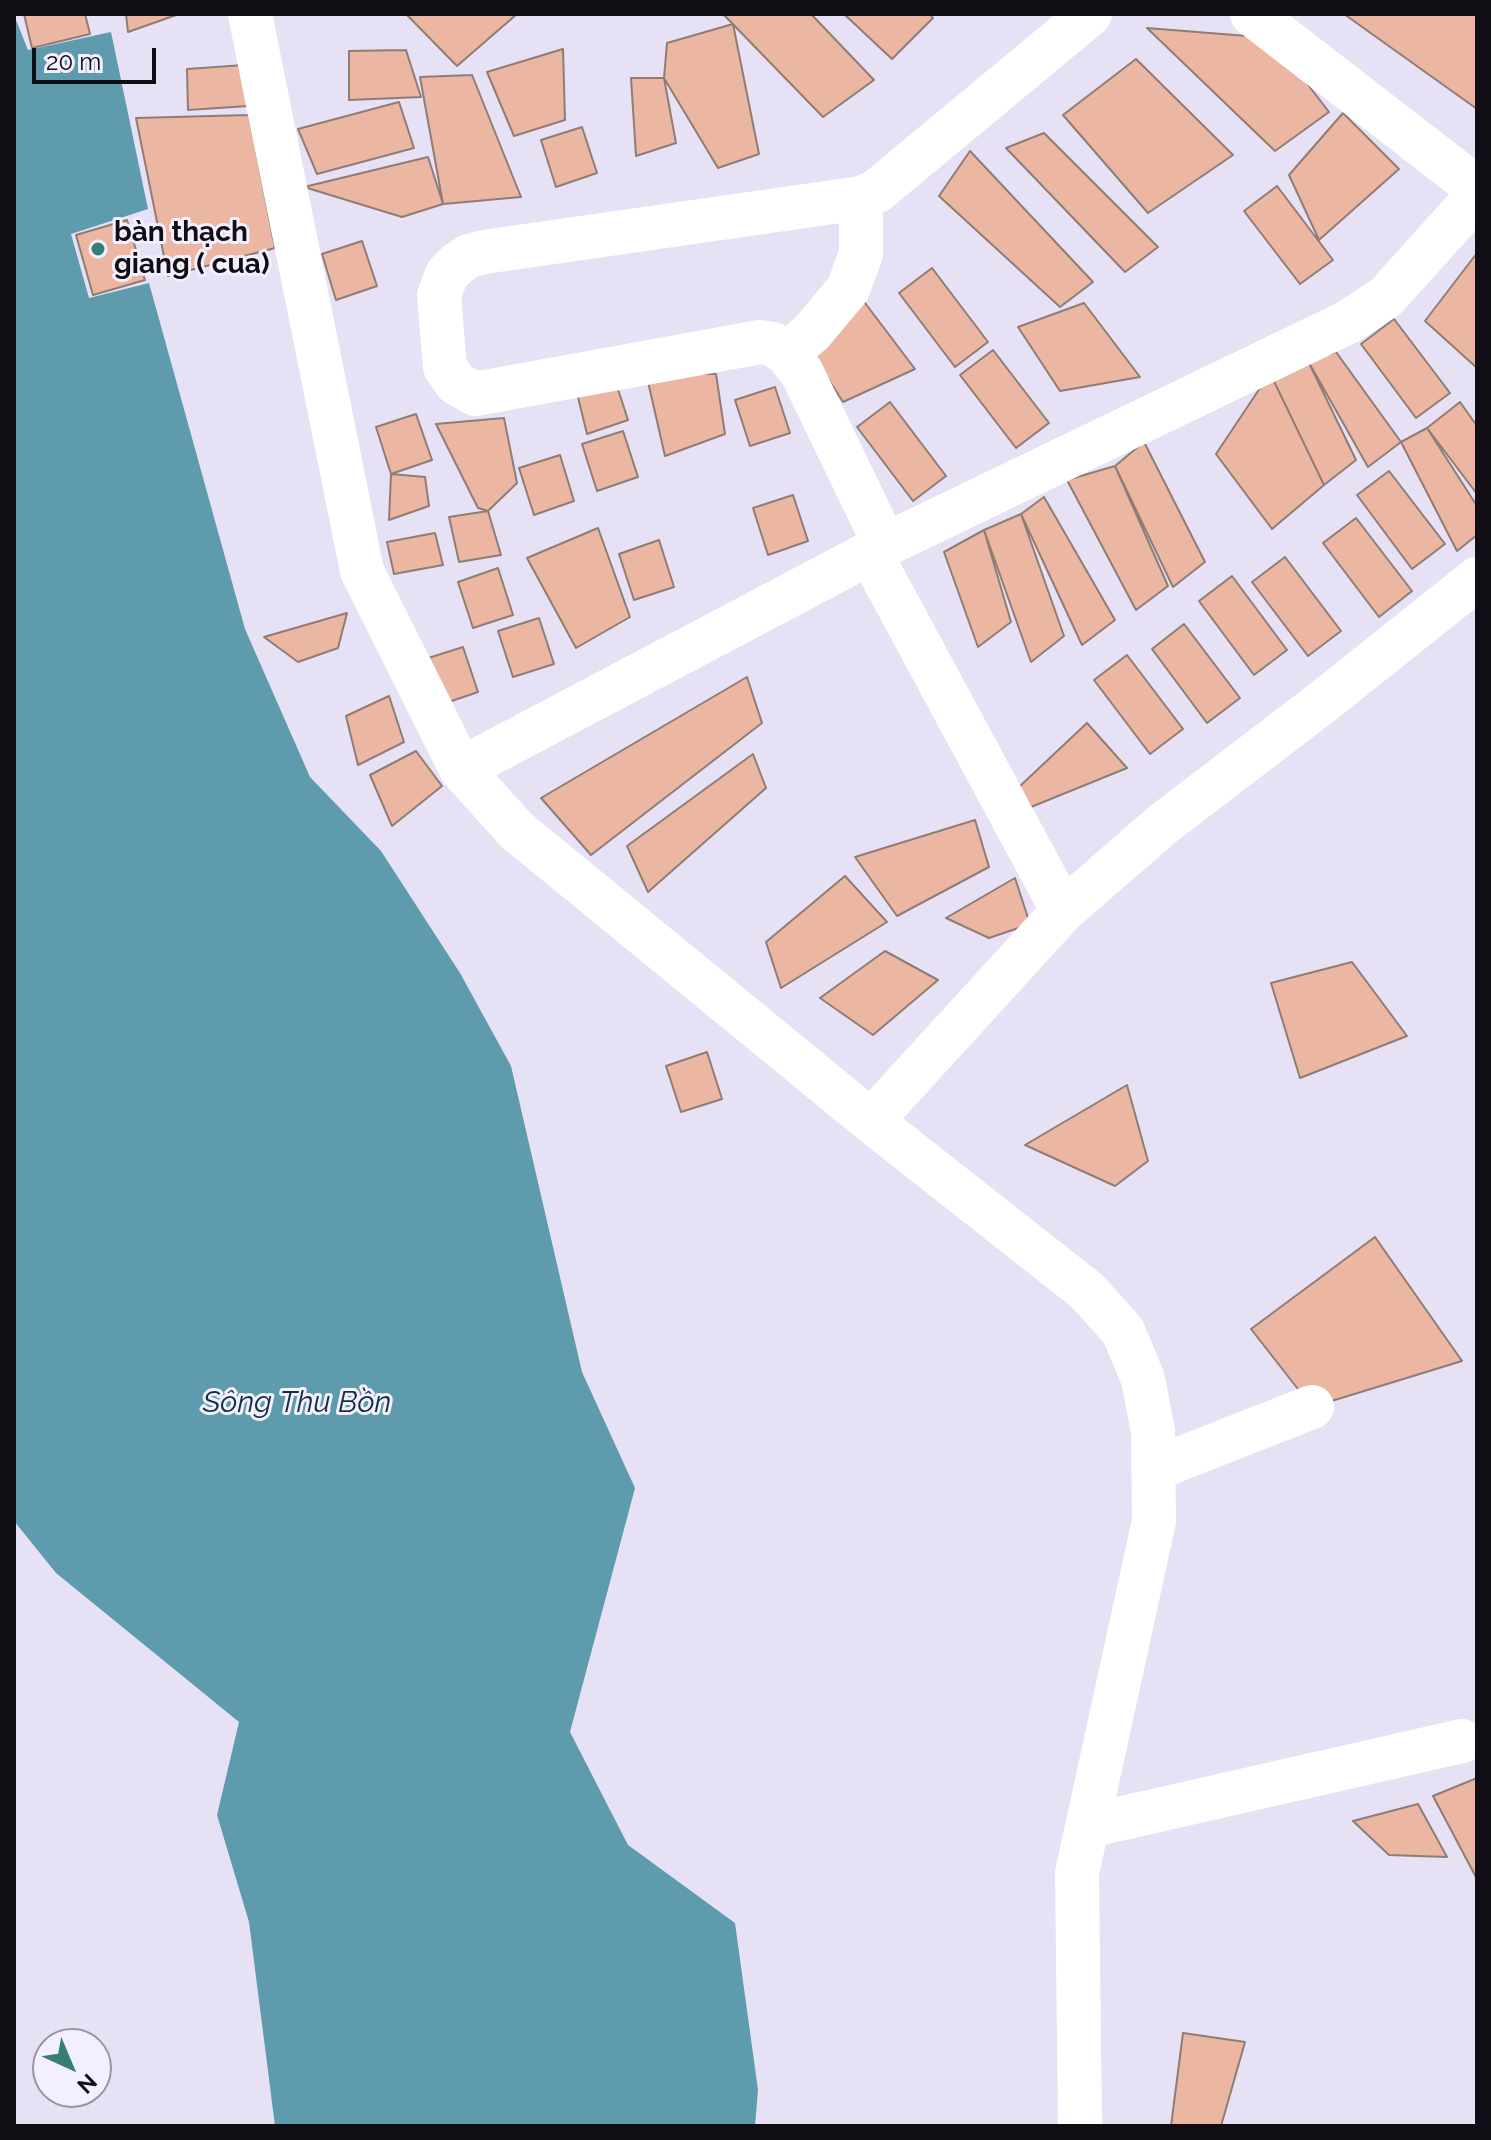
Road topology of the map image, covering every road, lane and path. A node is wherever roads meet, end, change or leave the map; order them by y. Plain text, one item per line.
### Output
1 (250, 14) edge
2 (1090, 14) edge
3 (1252, 14) edge
4 (1477, 188) edge
5 (1477, 196) edge
6 (861, 198) junction
7 (787, 354) junction
8 (878, 549) junction
9 (1477, 579) edge
10 (461, 769) junction
11 (1063, 911) junction
12 (871, 1121) junction
13 (1312, 1407) dead end
14 (1154, 1469) junction
15 (1462, 1741) dead end
16 (1088, 1826) junction
17 (1080, 2126) edge

1 - 10 street
2 - 6 street
3 - 4 street
5 - 8 street
6 - 7 street
6 - 7 street
7 - 8 street
8 - 10 street
8 - 11 street
9 - 11 street
10 - 12 street
11 - 12 street
12 - 14 street
13 - 14 street
14 - 16 street
15 - 16 street
16 - 17 street

